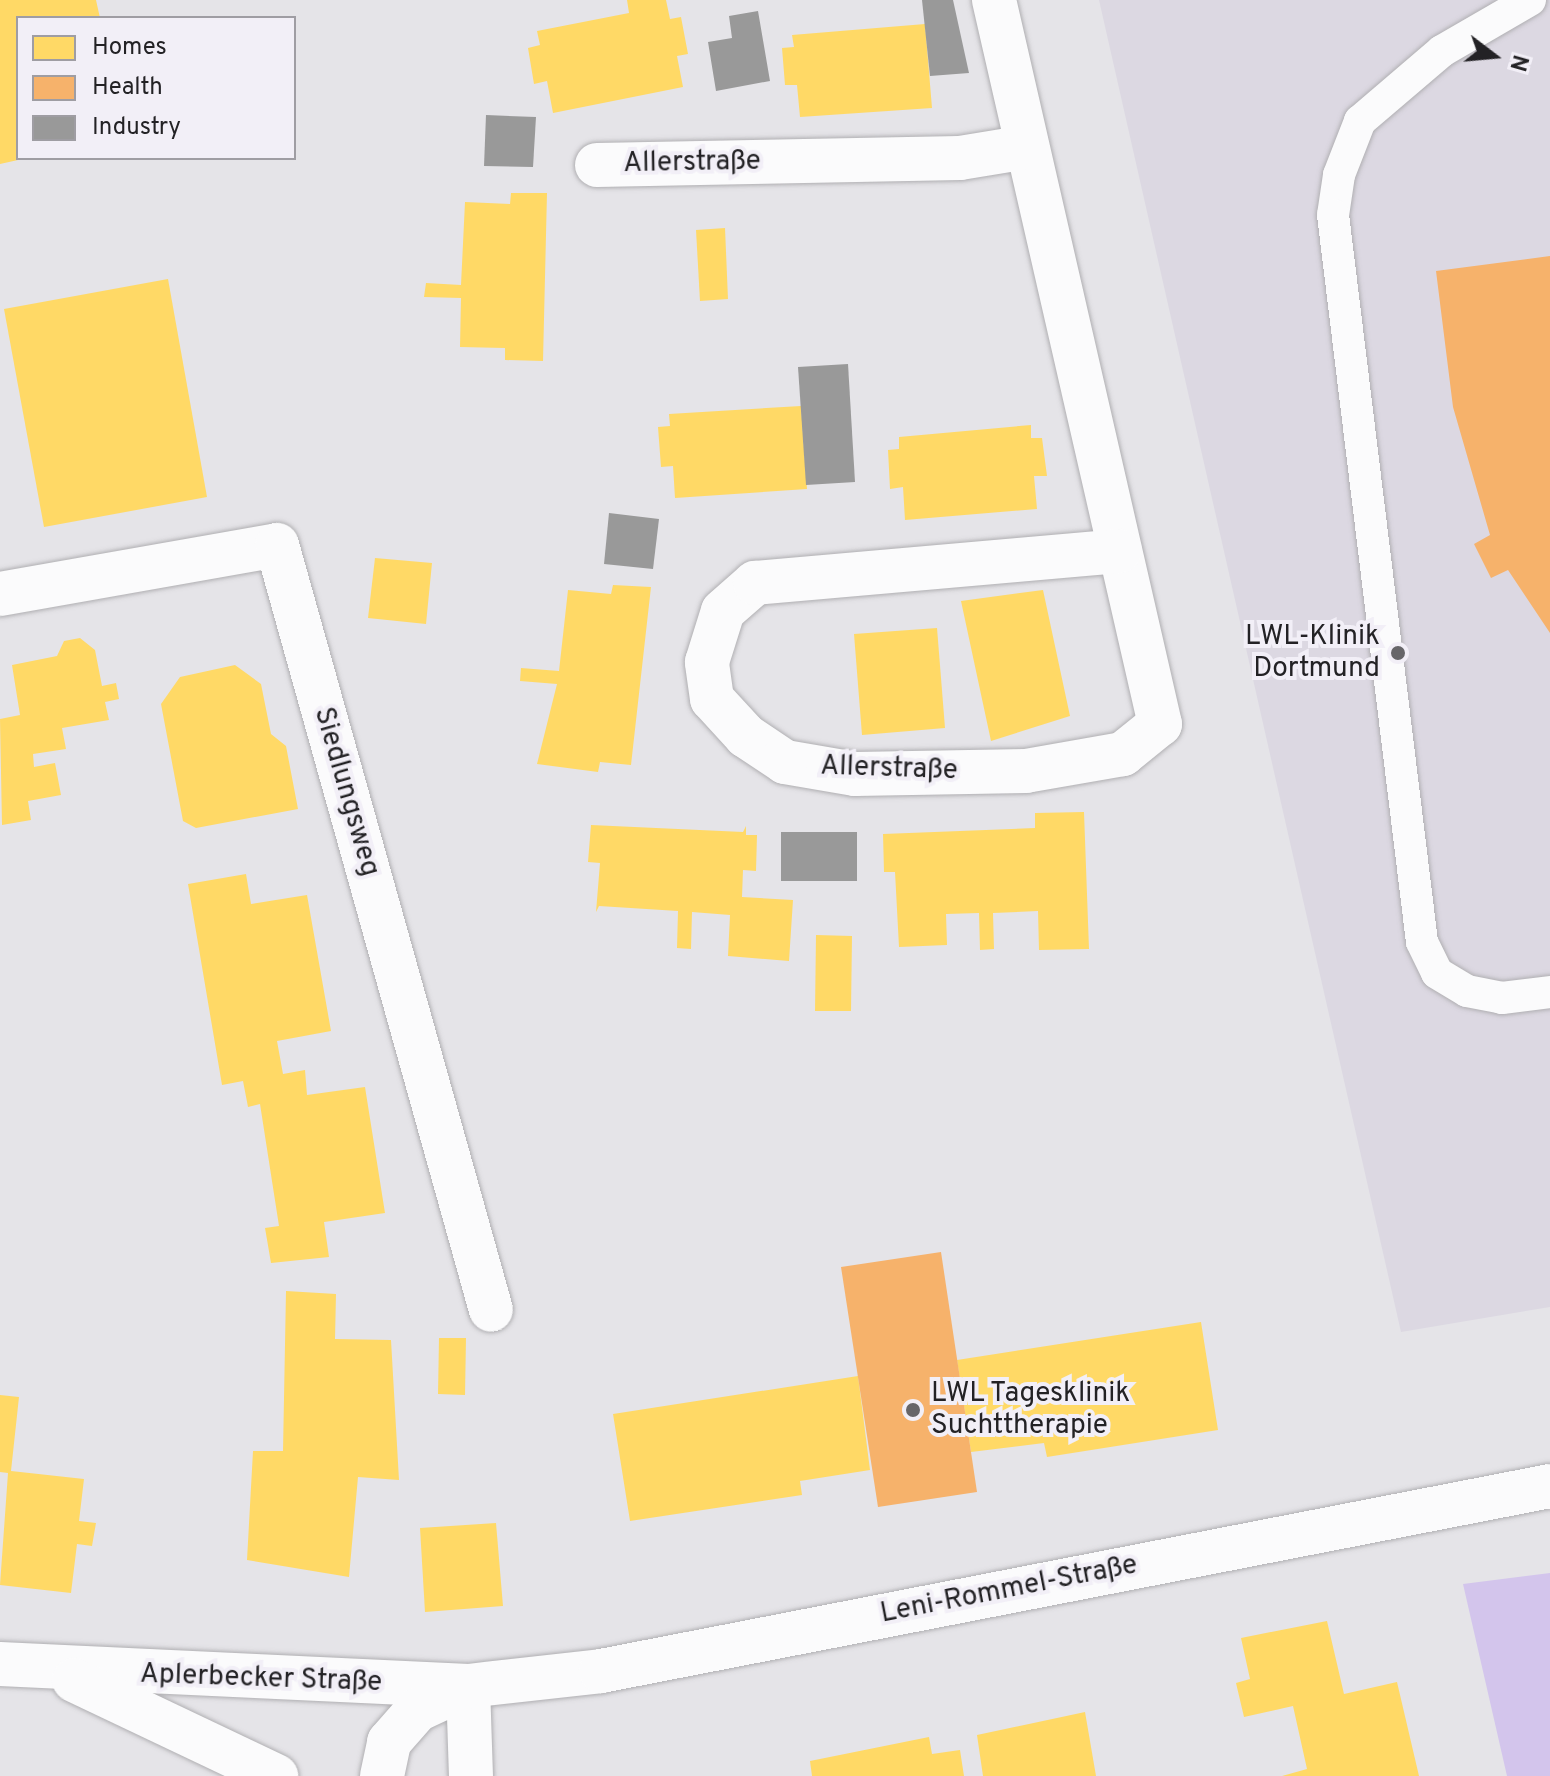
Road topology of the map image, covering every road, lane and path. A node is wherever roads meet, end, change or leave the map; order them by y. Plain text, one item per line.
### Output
1 (994, 0) edge
2 (1530, 0) edge
3 (1027, 147) junction
4 (597, 165) dead end
5 (1120, 551) junction
6 (0, 594) edge
7 (1550, 992) edge
8 (491, 1310) dead end
9 (1550, 1486) edge
10 (0, 1664) edge
11 (54, 1670) junction
12 (468, 1686) junction
13 (276, 1776) edge
14 (382, 1776) edge
15 (471, 1776) edge

1 - 3 street, Allerstraße
2 - 7 lane
3 - 4 street, Allerstraße
3 - 5 street, Allerstraße
5 - 5 street, Allerstraße
6 - 8 street, Siedlungsweg
9 - 12 street, Leni-Rommel-Straße
10 - 11 street, Aplerbecker Straße
11 - 12 street, Aplerbecker Straße
11 - 13 street, Aplerbecker Straße
12 - 14 street, Aplerbecker Straße
12 - 15 street

